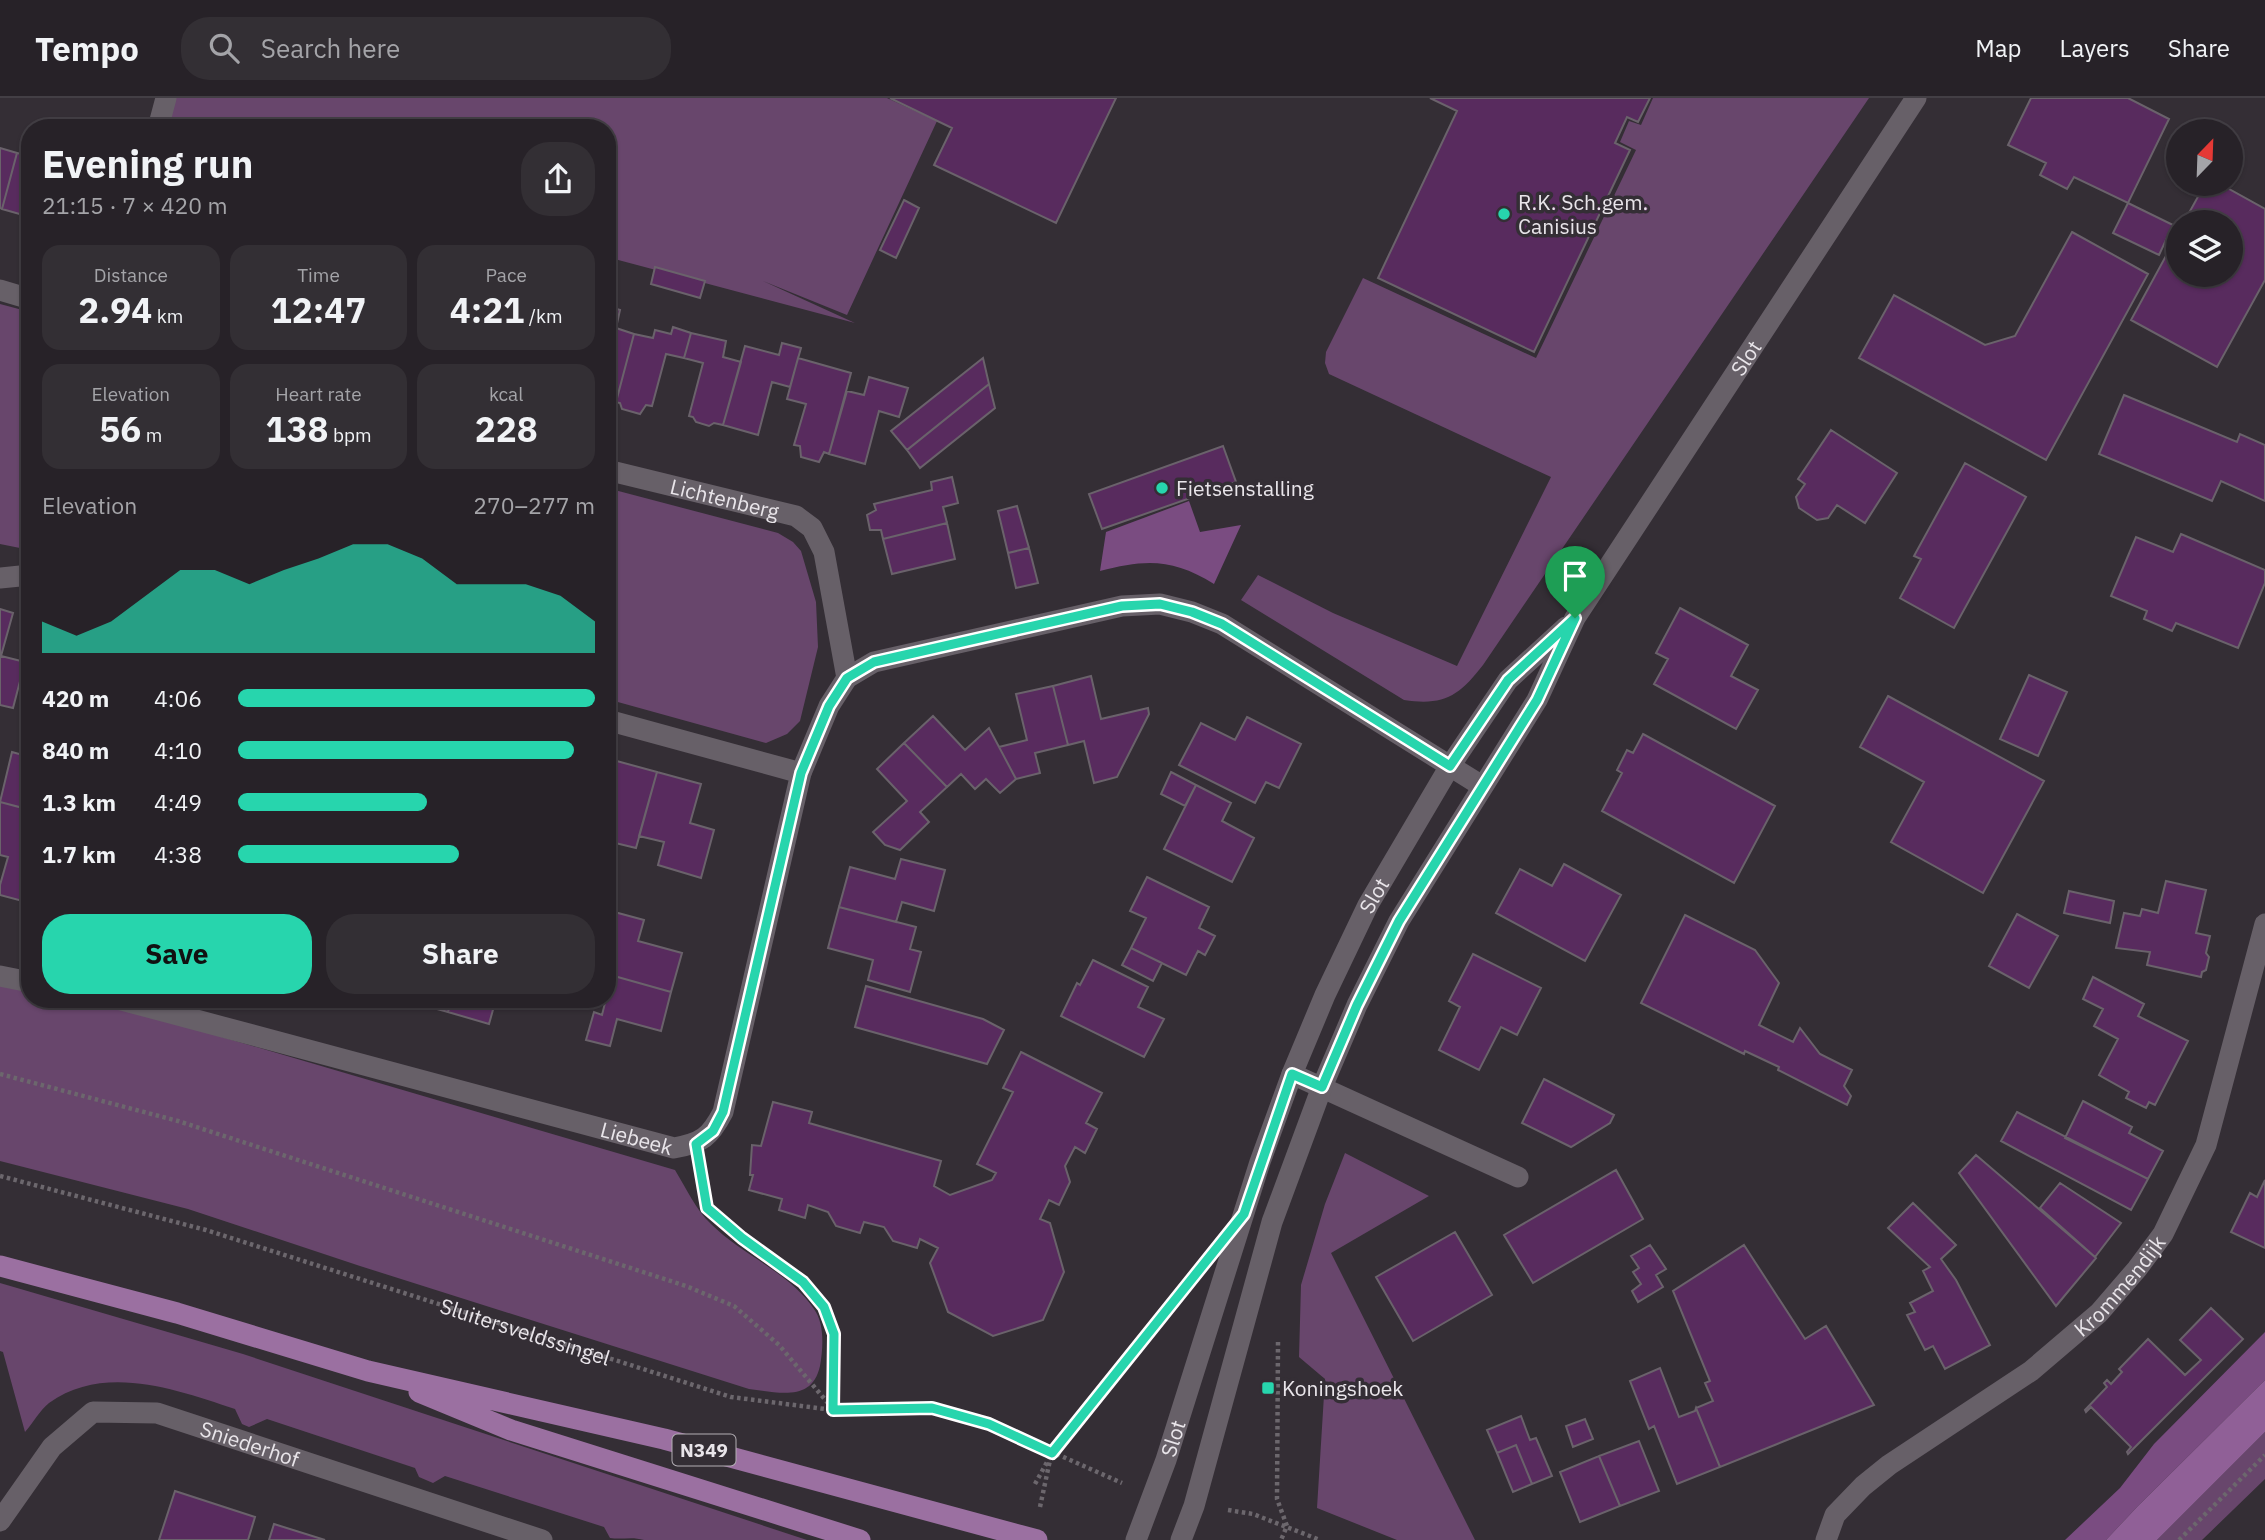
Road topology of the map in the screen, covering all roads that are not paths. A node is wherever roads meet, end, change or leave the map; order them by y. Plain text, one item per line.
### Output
1 (166, 98) edge
2 (1916, 98) edge
3 (160, 119) edge
4 (0, 290) edge
5 (21, 296) edge
6 (616, 472) edge
7 (21, 576) edge
8 (0, 578) edge
9 (1575, 618) junction
10 (847, 678) junction
11 (616, 722) edge
12 (1450, 766) junction
13 (801, 773) junction
14 (1482, 786) junction
15 (2265, 924) edge
16 (0, 976) edge
17 (21, 980) edge
18 (152, 1008) edge
19 (1292, 1074) junction
20 (1322, 1087) junction
21 (1518, 1177) dead end
22 (0, 1266) edge
23 (368, 1371) junction
24 (0, 1521) edge
25 (1036, 1539) edge
26 (542, 1540) edge
27 (860, 1540) edge
28 (1136, 1540) edge
29 (1181, 1540) edge
30 (1826, 1540) edge

1 - 3 street
2 - 9 street, Slot
4 - 5 street
6 - 10 street, Lichtenberg
7 - 8 street
9 - 12 street, Slot
9 - 14 street, Slot
10 - 12 street, Liebeek
10 - 13 street, Liebeek
11 - 13 street
12 - 14 street, Liebeek
12 - 19 street, Slot
13 - 18 street, Liebeek
14 - 20 street, Slot
15 - 30 street, Krommendijk
16 - 17 street
19 - 20 street
19 - 28 street, Slot
20 - 21 street
20 - 29 street, Slot
22 - 23 main road, N349
23 - 25 main road, N349
23 - 27 main road, N349
24 - 26 street, Sniederhof

